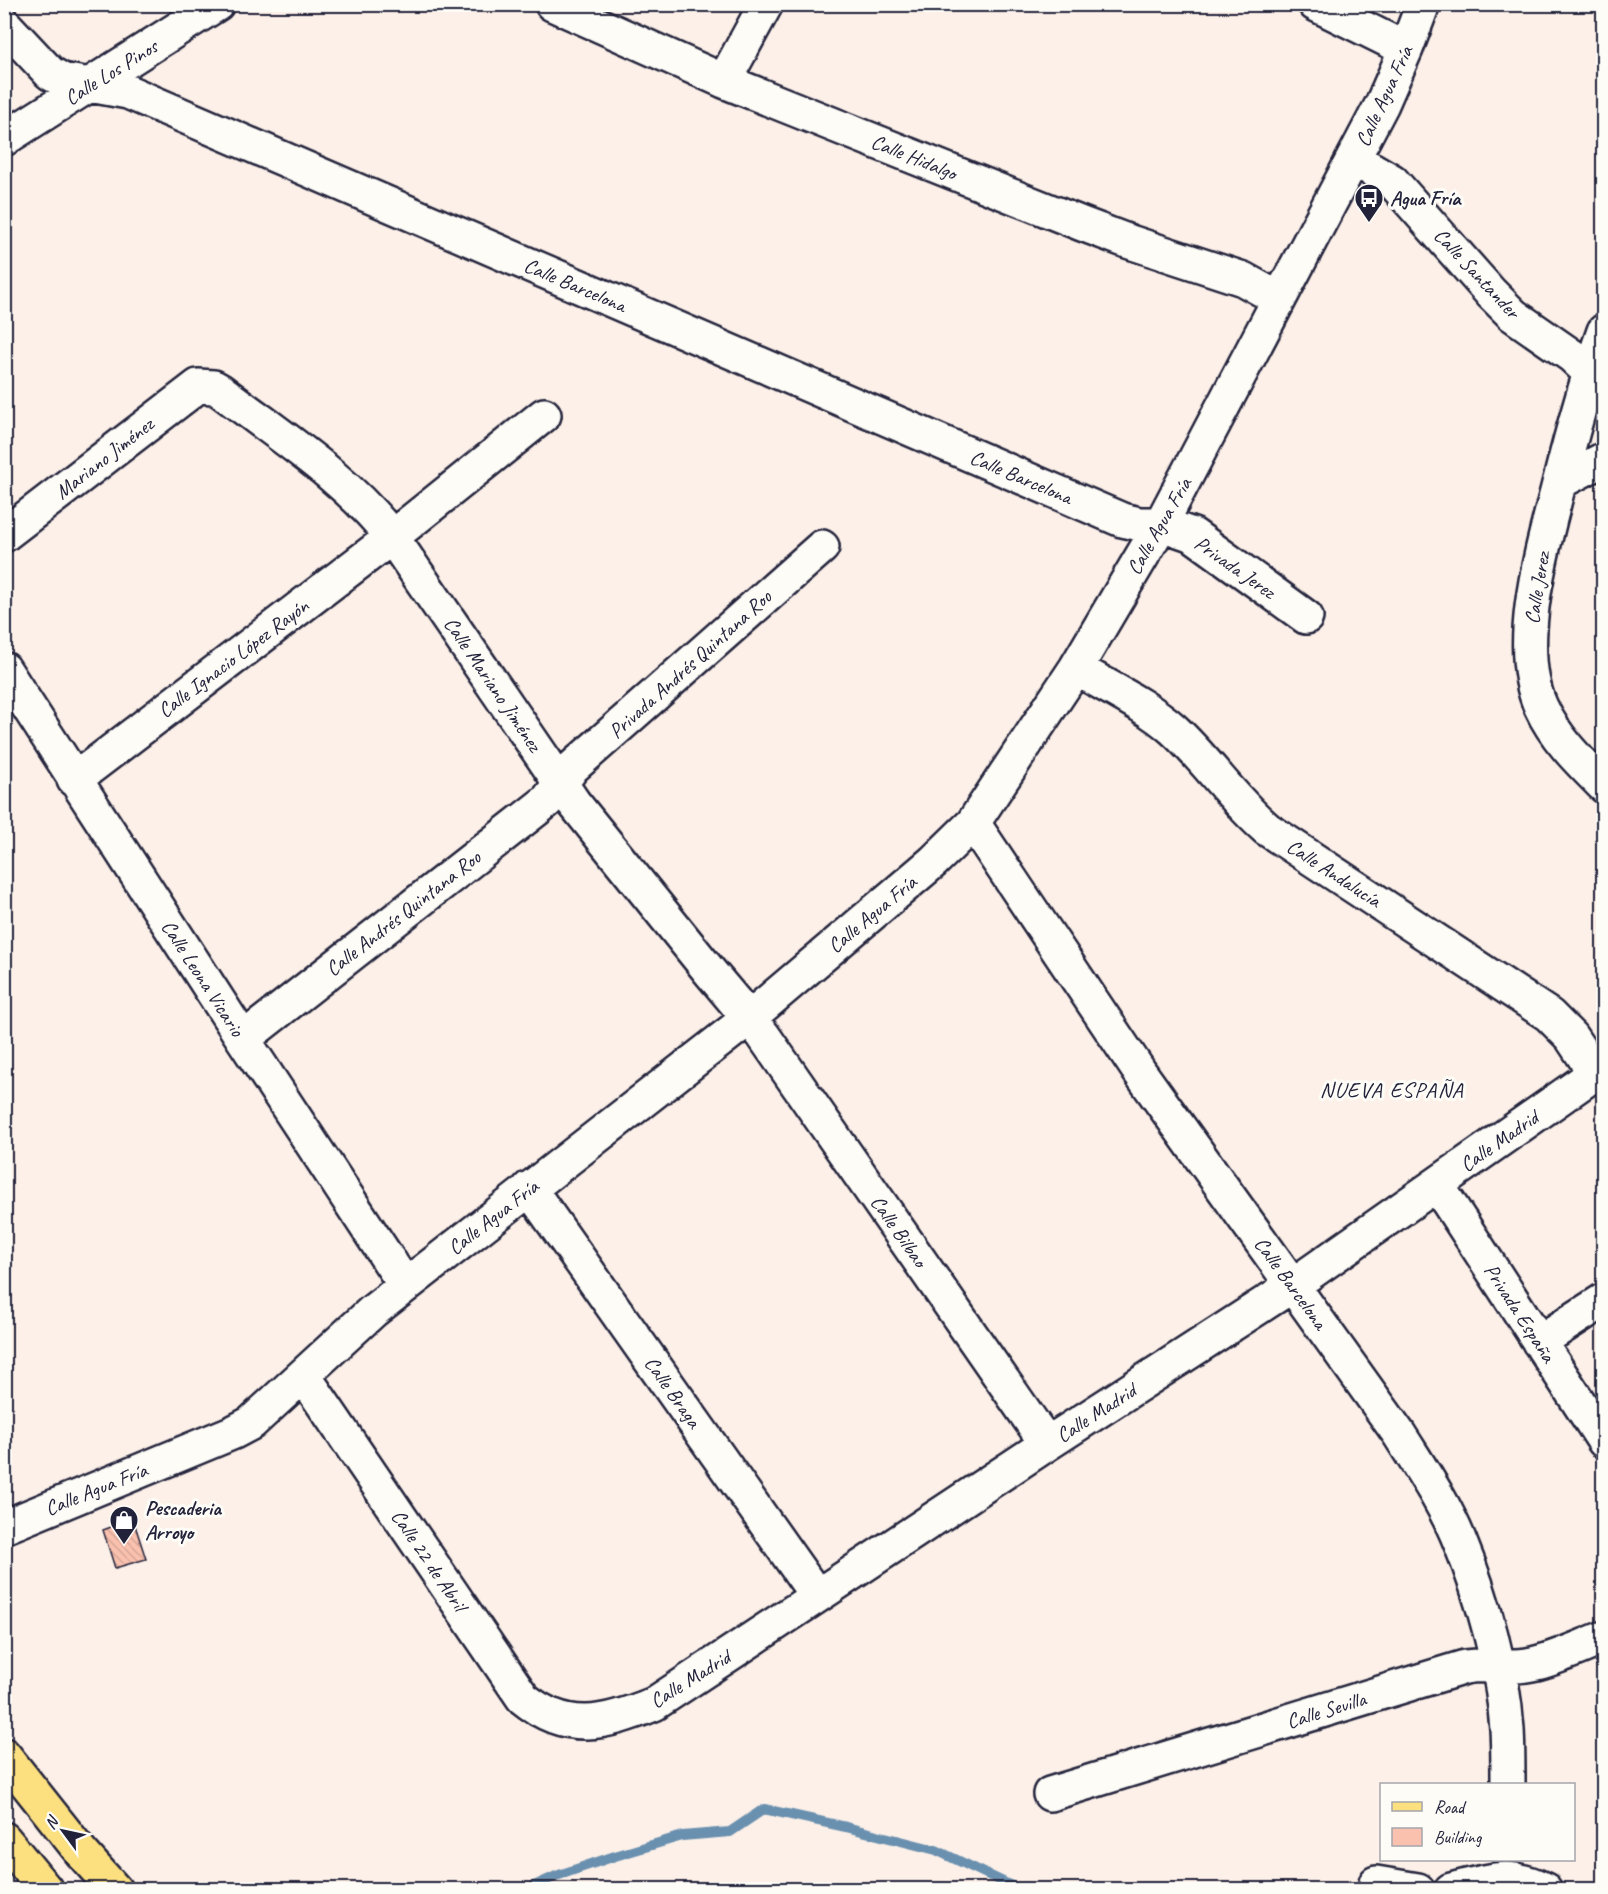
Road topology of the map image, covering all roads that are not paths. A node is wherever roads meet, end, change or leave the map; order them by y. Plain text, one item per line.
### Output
1 (217, 4) edge
2 (552, 4) edge
3 (766, 4) edge
4 (1315, 4) edge
5 (1423, 4) edge
6 (4, 24) edge
7 (1407, 49) junction
8 (724, 81) junction
9 (89, 86) junction
10 (4, 139) edge
11 (1354, 159) junction
12 (1279, 299) junction
13 (1604, 331) edge
14 (1596, 379) edge
15 (206, 385) joint
16 (544, 415) dead end
17 (1604, 459) edge
18 (1560, 482) junction
19 (1161, 524) junction
20 (4, 535) edge
21 (392, 537) junction
22 (822, 547) dead end
23 (1306, 617) dead end
24 (1076, 668) junction
25 (4, 669) edge
26 (74, 780) junction
27 (561, 784) junction
28 (1604, 786) edge
29 (973, 824) junction
30 (749, 1018) junction
31 (243, 1039) junction
32 (1599, 1070) edge
33 (1437, 1185) junction
34 (529, 1188) junction
35 (405, 1285) junction
36 (1293, 1286) junction
37 (1604, 1300) edge
38 (1539, 1342) junction
39 (304, 1376) junction
40 (1604, 1441) edge
41 (1047, 1444) junction
42 (4, 1527) edge
43 (817, 1596) junction
44 (1604, 1638) edge
45 (1497, 1665) junction
46 (572, 1722) joint
47 (4, 1755) edge
48 (1508, 1783) edge
49 (1050, 1794) dead end
50 (4, 1839) edge
51 (1511, 1875) edge
52 (1376, 1883) dead end
53 (44, 1888) edge
54 (115, 1890) edge
55 (1418, 1890) edge
56 (1451, 1890) edge
57 (1545, 1890) edge

1 - 9 street, Calle Los Pinos
2 - 8 street, Calle Hidalgo
3 - 8 street
4 - 7 street
5 - 7 street, Calle Agua Fría
6 - 9 street, Calle Barcelona
7 - 11 street, Calle Agua Fría
8 - 12 street, Calle Hidalgo
9 - 10 street, Calle Los Pinos
9 - 19 street, Calle Barcelona
11 - 12 street, Calle Agua Fría
11 - 14 street, Calle Santander
12 - 19 street, Calle Agua Fría
13 - 14 street, Calle Jerez
14 - 18 street, Calle Jerez
15 - 20 street, Mariano Jiménez
15 - 21 street, Calle Mariano Jiménez
16 - 21 street, Calle Ignacio López Rayón
17 - 18 street
18 - 28 street, Calle Jerez
19 - 23 street, Privada Jerez
19 - 24 street, Calle Agua Fría
21 - 26 street, Calle Ignacio López Rayón
21 - 27 street, Calle Mariano Jiménez
22 - 27 street, Privada Andrés Quintana Roo
24 - 29 street, Calle Agua Fría
24 - 32 street, Calle Andalucía
25 - 26 street, Calle Leona Vicario
26 - 31 street, Calle Leona Vicario
27 - 30 street, Calle Mariano Jiménez
27 - 31 street, Calle Andrés Quintana Roo
29 - 30 street, Calle Agua Fría
29 - 36 street, Calle Barcelona
30 - 34 street, Calle Agua Fría
30 - 41 street, Calle Bilbao
31 - 35 street, Calle Leona Vicario
32 - 33 street, Calle Madrid
33 - 36 street, Calle Madrid
33 - 38 street, Privada España
34 - 35 street, Calle Agua Fría
34 - 43 street, Calle Braga
35 - 39 street, Calle Agua Fría
36 - 41 street, Calle Madrid
36 - 45 street, Calle Barcelona
37 - 38 street
38 - 40 street, Privada España
39 - 42 street, Calle Agua Fría
39 - 46 street, Calle 22 de Abril
41 - 43 street, Calle Madrid
43 - 46 street, Calle Madrid
44 - 45 street, Calle Sevilla
45 - 48 street, Calle Barcelona
45 - 49 street, Calle Sevilla
47 - 54 main road
50 - 53 main road
51 - 56 street
51 - 57 street
52 - 55 street

